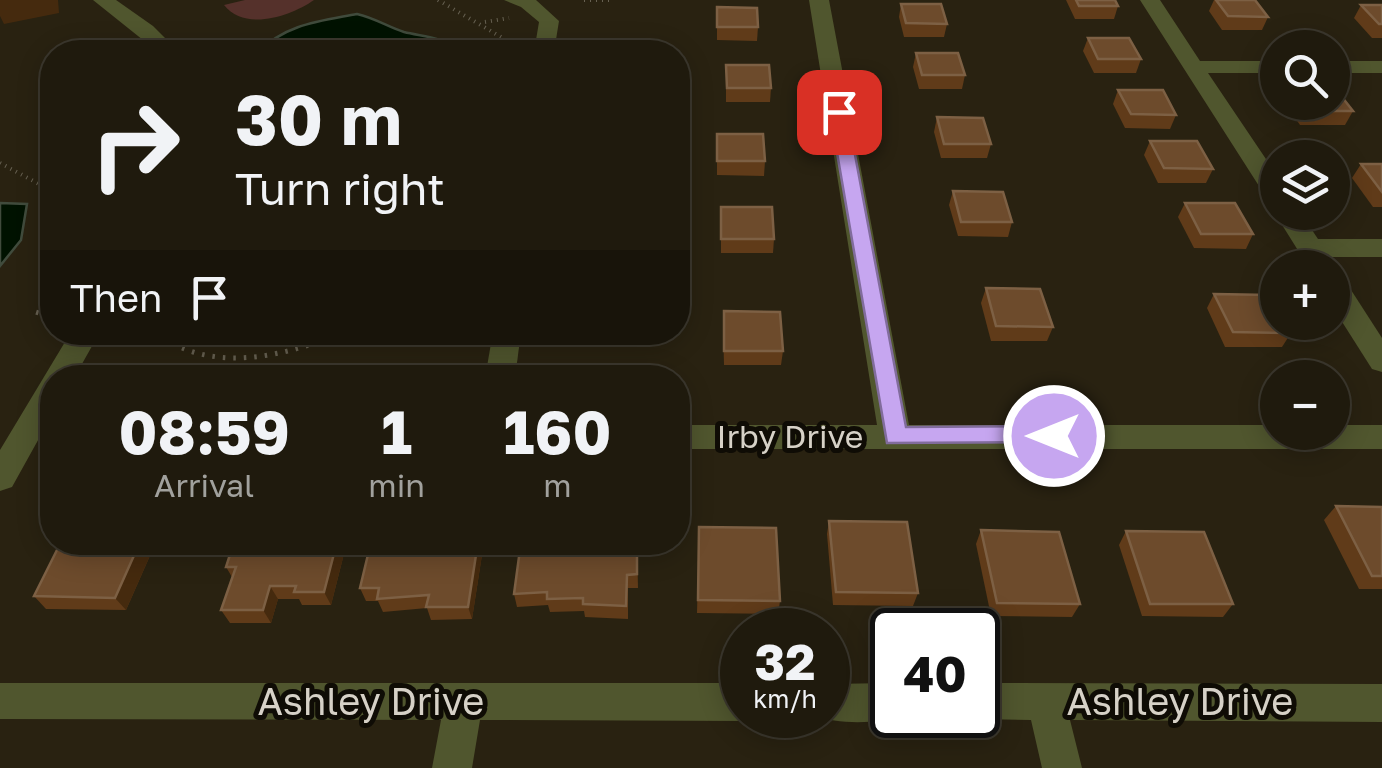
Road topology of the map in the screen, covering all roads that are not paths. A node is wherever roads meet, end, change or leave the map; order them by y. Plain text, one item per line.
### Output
1 (103, 0) edge
2 (514, 0) edge
3 (819, 0) edge
4 (1150, 0) edge
5 (156, 40) edge
6 (546, 40) edge
7 (1194, 67) junction
8 (1260, 67) edge
9 (1350, 67) edge
10 (1382, 67) edge
11 (1260, 169) edge
12 (1382, 248) edge
13 (1350, 253) edge
14 (1350, 311) edge
15 (1382, 362) edge
16 (40, 411) edge
17 (26, 436) edge
18 (896, 436) junction
19 (690, 437) edge
20 (1382, 437) edge
21 (0, 478) edge
22 (0, 701) edge
23 (1000, 701) edge
24 (1046, 701) junction
25 (720, 702) edge
26 (463, 703) junction
27 (1382, 703) edge
28 (452, 768) edge
29 (1062, 768) edge

1 - 5 street
2 - 6 street
3 - 18 street
4 - 7 street
7 - 8 street
7 - 11 street
9 - 10 street
12 - 13 street
14 - 15 street
16 - 17 street
17 - 21 street
18 - 19 street, Irby Drive
18 - 20 street, Irby Drive
22 - 26 street, Ashley Drive
23 - 24 street, Ashley Drive
24 - 27 street, Ashley Drive
24 - 29 street
25 - 26 street, Ashley Drive
26 - 28 street

